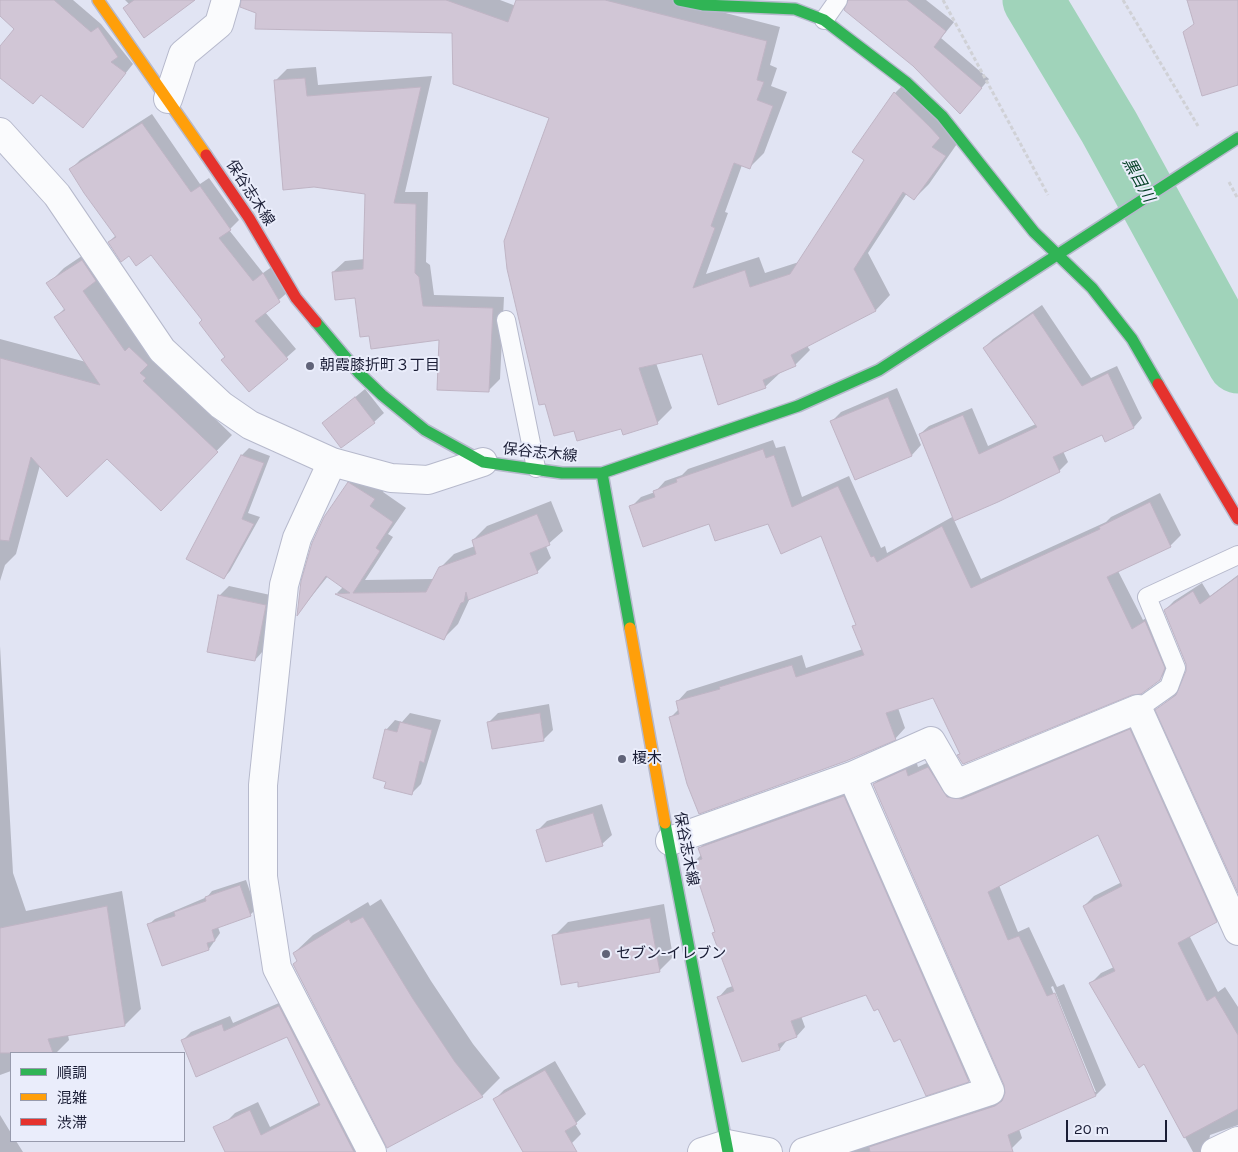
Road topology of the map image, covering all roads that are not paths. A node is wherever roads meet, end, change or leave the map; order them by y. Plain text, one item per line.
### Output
1 (98, 0) edge
2 (226, 0) edge
3 (679, 0) edge
4 (838, 0) edge
5 (824, 20) junction
6 (168, 99) junction
7 (0, 132) edge
8 (1238, 138) edge
9 (1056, 254) junction
10 (506, 320) dead end
11 (332, 462) junction
12 (483, 462) junction
13 (536, 468) junction
14 (602, 473) junction
15 (1238, 519) edge
16 (1238, 555) edge
17 (1138, 709) junction
18 (852, 776) junction
19 (670, 841) junction
20 (1238, 930) edge
21 (1238, 1141) edge
22 (719, 1149) edge
23 (372, 1152) edge
24 (768, 1152) edge
25 (804, 1152) edge
26 (1216, 1152) edge

1 - 6 street, 保谷志木線
2 - 6 street
3 - 5 street
4 - 5 lane
5 - 9 street
6 - 12 street, 保谷志木線
7 - 11 street
8 - 9 street
9 - 14 street
9 - 15 street
10 - 13 lane
11 - 12 street
11 - 23 street
12 - 13 street, 保谷志木線
13 - 14 street, 保谷志木線
14 - 19 street, 保谷志木線
16 - 17 lane
17 - 18 street
17 - 20 street
18 - 19 street
18 - 25 street
19 - 22 street, 保谷志木線
21 - 26 street
22 - 24 street

